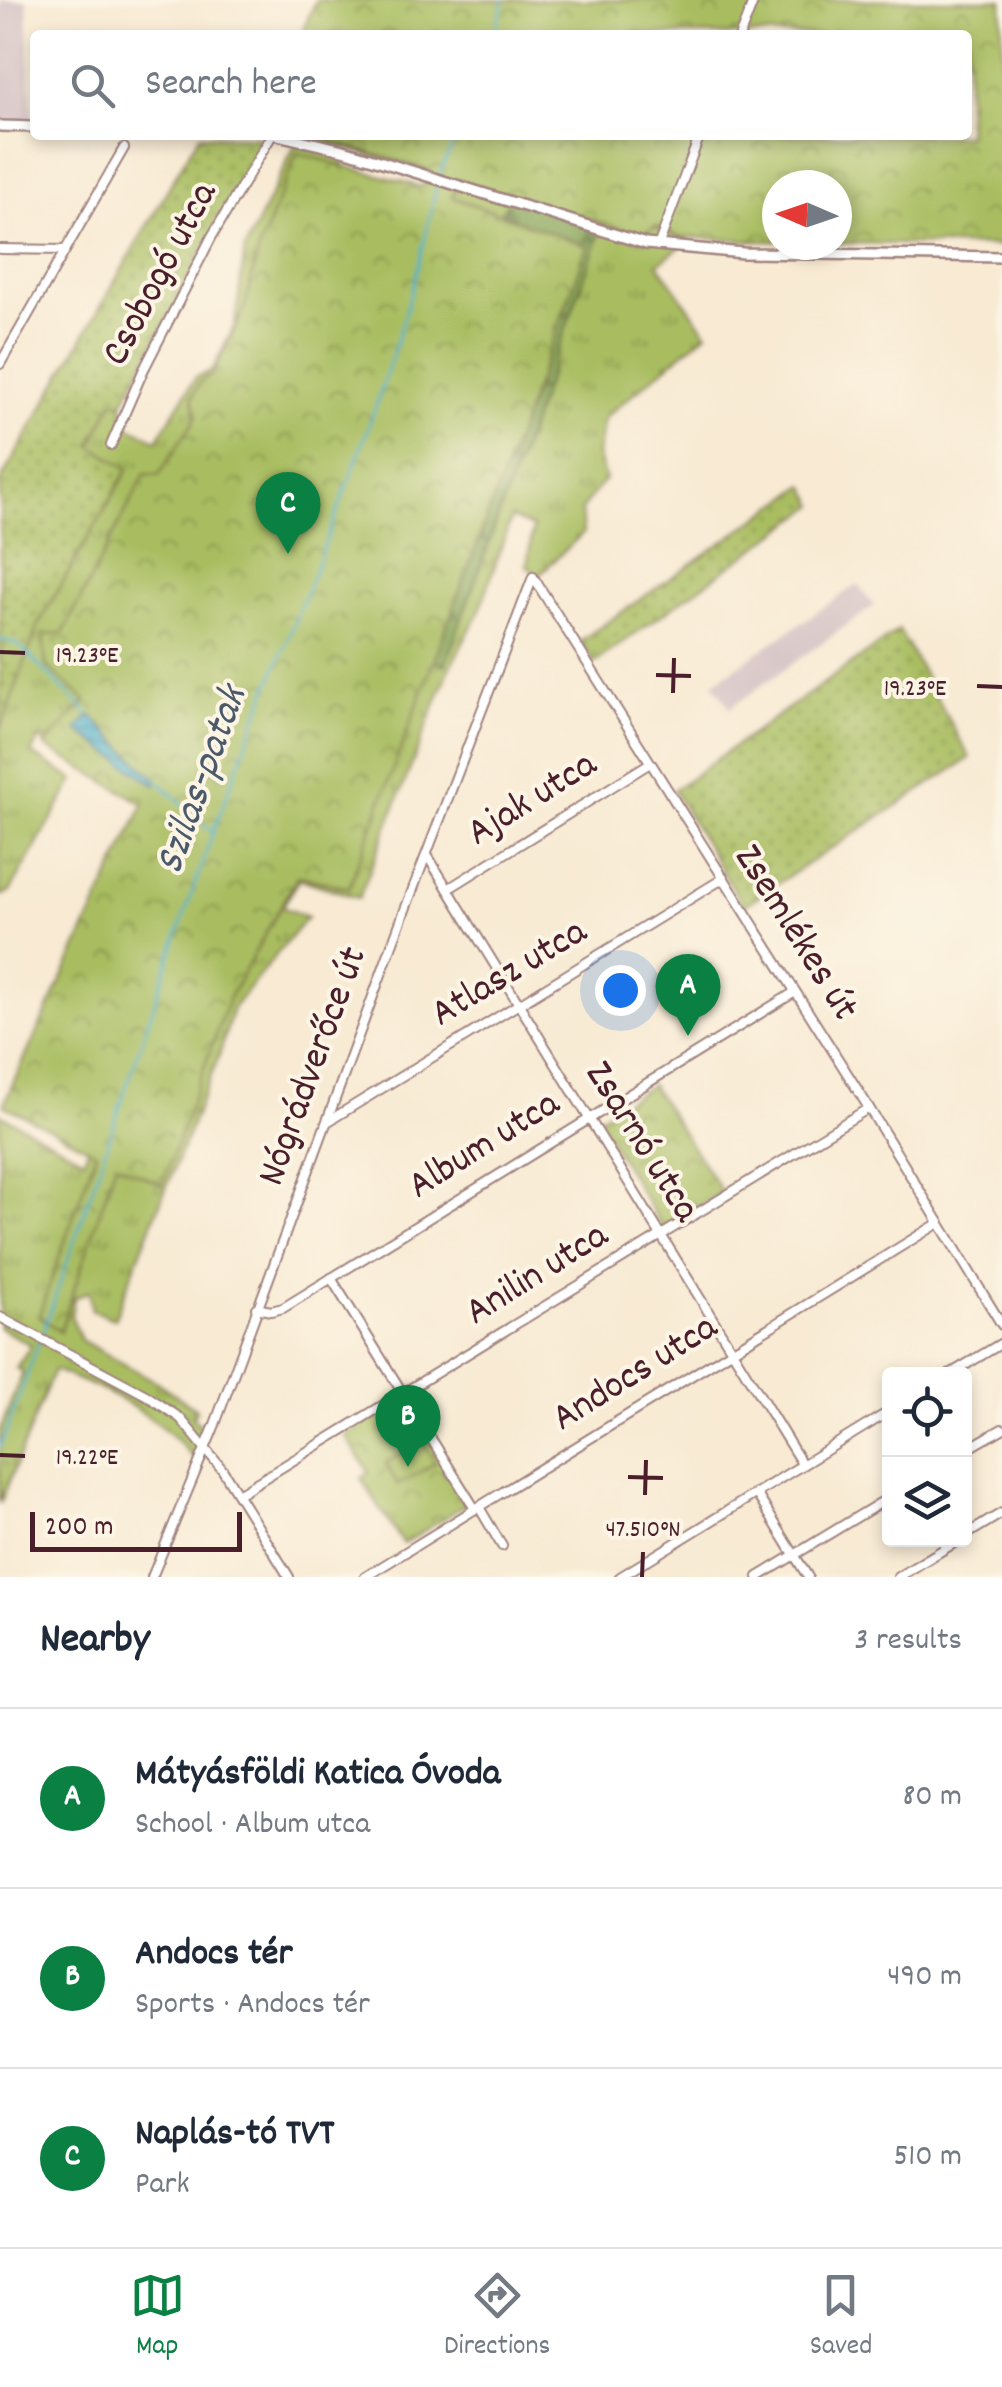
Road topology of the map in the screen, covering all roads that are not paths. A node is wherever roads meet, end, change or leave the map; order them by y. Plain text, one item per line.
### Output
1 (754, 0) edge
2 (742, 30) edge
3 (0, 126) edge
4 (30, 128) edge
5 (272, 140) edge
6 (298, 140) edge
7 (698, 140) edge
8 (124, 148) dead end
9 (658, 246) junction
10 (0, 248) edge
11 (66, 250) junction
12 (1002, 257) edge
13 (0, 364) edge
14 (110, 445) dead end
15 (533, 577) joint
16 (650, 763) junction
17 (426, 854) junction
18 (724, 878) junction
19 (448, 890) junction
20 (795, 992) junction
21 (519, 1004) junction
22 (869, 1108) junction
23 (590, 1118) junction
24 (327, 1122) junction
25 (939, 1224) junction
26 (662, 1235) junction
27 (332, 1278) junction
28 (256, 1308) junction
29 (0, 1317) edge
30 (1002, 1325) edge
31 (1002, 1343) edge
32 (732, 1350) junction
33 (962, 1367) edge
34 (404, 1394) junction
35 (882, 1416) edge
36 (1002, 1429) edge
37 (206, 1446) junction
38 (972, 1447) edge
39 (802, 1464) junction
40 (756, 1493) junction
41 (238, 1494) junction
42 (882, 1502) edge
43 (477, 1508) junction
44 (1002, 1513) edge
45 (972, 1532) edge
46 (502, 1546) dead end
47 (947, 1547) edge
48 (794, 1555) junction
49 (152, 1577) edge
50 (289, 1577) edge
51 (365, 1577) edge
52 (620, 1577) edge
53 (758, 1577) edge
54 (808, 1577) edge
55 (898, 1577) edge

1 - 2 street
3 - 4 main road
5 - 14 street, Csobogó utca
6 - 9 main road
7 - 9 street
8 - 11 street
9 - 12 main road
10 - 11 street
11 - 13 street
15 - 16 street, Zsemlékes út
15 - 17 street, Nógrádverőce út
16 - 18 street, Zsemlékes út
16 - 19 street, Ajak utca
17 - 19 street, Zsarnó utca
17 - 24 street, Nógrádverőce út
18 - 20 street, Zsemlékes út
18 - 21 street, Atlasz utca
19 - 21 street, Zsarnó utca
20 - 22 street, Zsemlékes út
20 - 23 street, Album utca
21 - 23 street, Zsarnó utca
21 - 24 street, Atlasz utca
22 - 25 street, Zsemlékes út
22 - 26 street, Anilin utca
23 - 26 street, Zsarnó utca
23 - 27 street, Album utca
24 - 28 street, Nógrádverőce út
25 - 30 street, Zsemlékes út
25 - 32 street, Andocs utca
26 - 32 street, Zsarnó utca
26 - 34 street, Anilin utca
27 - 28 street, Album utca
27 - 34 street
28 - 37 street, Nógrádverőce út
29 - 37 street
31 - 33 street
32 - 39 street, Zsarnó utca
32 - 43 street, Andocs utca
34 - 41 street, Anilin utca
34 - 43 street
35 - 39 street
36 - 38 street
37 - 41 street
37 - 49 street, Nógrádverőce út
39 - 40 street
40 - 48 street
40 - 52 street
41 - 50 street
42 - 48 street
43 - 46 street
43 - 51 street, Andocs utca
44 - 45 street
47 - 55 street
48 - 53 street
48 - 54 street

